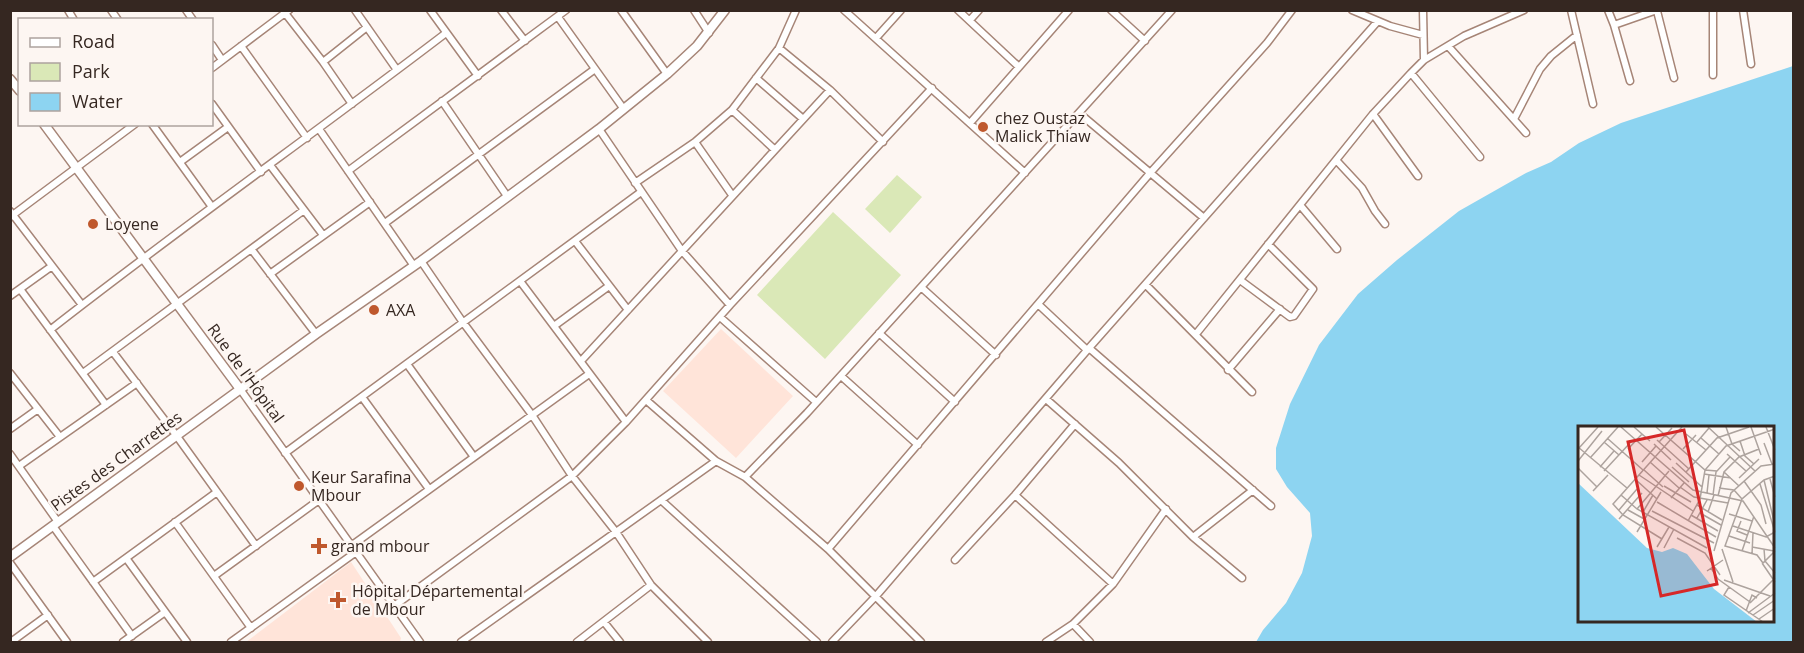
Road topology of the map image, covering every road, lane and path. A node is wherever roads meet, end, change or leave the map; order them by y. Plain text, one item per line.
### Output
1 (355, 10) edge
2 (429, 10) edge
3 (501, 10) edge
4 (566, 10) edge
5 (621, 10) edge
6 (694, 10) edge
7 (724, 10) edge
8 (796, 10) edge
9 (844, 10) edge
10 (901, 10) edge
11 (958, 10) edge
12 (979, 10) edge
13 (1070, 10) edge
14 (1111, 10) edge
15 (1172, 10) edge
16 (1292, 10) edge
17 (1352, 10) edge
18 (1423, 10) edge
19 (1524, 10) edge
20 (1571, 10) edge
21 (1608, 10) edge
22 (1713, 10) edge
23 (1743, 10) edge
24 (1657, 11) edge
25 (287, 12) edge
26 (558, 17) junction
27 (970, 20) junction
28 (1378, 21) junction
29 (1614, 26) junction
30 (367, 27) junction
31 (446, 33) junction
32 (709, 33) junction
33 (1422, 35) junction
34 (1577, 35) junction
35 (876, 39) junction
36 (525, 41) junction
37 (1145, 41) junction
38 (213, 46) edge
39 (241, 46) junction
40 (1448, 46) junction
41 (779, 48) junction
42 (222, 60) junction
43 (1424, 60) junction
44 (323, 62) junction
45 (1751, 64) dead end
46 (213, 67) edge
47 (1020, 67) junction
48 (595, 69) junction
49 (398, 70) junction
50 (1411, 73) junction
51 (667, 74) junction
52 (1713, 75) dead end
53 (478, 76) junction
54 (756, 78) junction
55 (1674, 78) dead end
56 (1630, 81) dead end
57 (932, 88) junction
58 (830, 90) junction
59 (442, 101) junction
60 (352, 104) junction
61 (1593, 104) dead end
62 (213, 105) edge
63 (623, 108) junction
64 (732, 110) junction
65 (1079, 113) junction
66 (1373, 114) junction
67 (802, 118) junction
68 (1514, 119) junction
69 (970, 123) junction
70 (45, 126) edge
71 (132, 126) edge
72 (153, 126) edge
73 (228, 127) junction
74 (319, 129) junction
75 (599, 129) junction
76 (1526, 133) dead end
77 (307, 138) junction
78 (695, 142) junction
79 (883, 142) junction
80 (774, 149) junction
81 (479, 155) junction
82 (1480, 157) dead end
83 (1336, 159) junction
84 (180, 162) junction
85 (270, 165) junction
86 (76, 168) junction
87 (348, 171) junction
88 (261, 172) junction
89 (1151, 172) junction
90 (1025, 173) junction
91 (1418, 176) dead end
92 (635, 183) junction
93 (641, 192) junction
94 (732, 195) junction
95 (507, 196) junction
96 (370, 202) junction
97 (1300, 204) junction
98 (212, 207) junction
99 (304, 210) junction
100 (11, 215) edge
101 (1204, 218) junction
102 (385, 223) junction
103 (1385, 224) dead end
104 (323, 236) junction
105 (575, 241) junction
106 (1269, 244) junction
107 (1337, 249) dead end
108 (252, 250) junction
109 (682, 251) junction
110 (143, 258) junction
111 (418, 263) junction
112 (52, 266) junction
113 (270, 274) junction
114 (1240, 280) junction
115 (520, 282) junction
116 (609, 285) junction
117 (1146, 285) junction
118 (921, 287) junction
119 (20, 289) junction
120 (10, 296) edge
121 (82, 305) junction
122 (178, 305) junction
123 (730, 305) junction
124 (1039, 305) junction
125 (1281, 309) junction
126 (628, 310) junction
127 (720, 317) junction
128 (462, 321) junction
129 (554, 326) junction
130 (50, 330) junction
131 (879, 333) junction
132 (316, 334) junction
133 (1196, 334) junction
134 (1088, 349) junction
135 (113, 352) junction
136 (996, 355) junction
137 (581, 361) junction
138 (407, 364) junction
139 (1228, 370) junction
140 (10, 373) edge
141 (83, 373) junction
142 (589, 374) junction
143 (841, 376) junction
144 (137, 383) junction
145 (240, 389) junction
146 (1252, 392) dead end
147 (362, 397) junction
148 (1046, 399) junction
149 (646, 400) junction
150 (816, 402) junction
151 (955, 402) junction
152 (106, 405) junction
153 (38, 409) junction
154 (532, 415) junction
155 (626, 422) junction
156 (1075, 424) junction
157 (10, 429) edge
158 (176, 435) junction
159 (60, 437) junction
160 (918, 446) junction
161 (285, 453) junction
162 (10, 454) edge
163 (474, 457) junction
164 (716, 461) junction
165 (19, 466) junction
166 (572, 476) junction
167 (745, 477) junction
168 (429, 489) junction
169 (1253, 490) junction
170 (217, 492) junction
171 (1015, 495) junction
172 (319, 500) junction
173 (661, 500) junction
174 (1271, 506) dead end
175 (1166, 509) junction
176 (175, 522) junction
177 (56, 524) junction
178 (616, 532) junction
179 (1193, 537) junction
180 (256, 546) junction
181 (351, 546) junction
182 (828, 549) junction
183 (356, 552) junction
184 (10, 557) edge
185 (126, 558) junction
186 (955, 560) dead end
187 (10, 563) edge
188 (214, 576) junction
189 (1242, 578) dead end
190 (93, 582) junction
191 (1113, 584) junction
192 (651, 585) junction
193 (876, 596) junction
194 (394, 606) junction
195 (165, 612) junction
196 (48, 615) junction
197 (604, 622) junction
198 (1073, 624) junction
199 (251, 628) junction
200 (132, 636) junction
201 (20, 640) edge
202 (917, 641) edge
203 (11, 642) edge
204 (68, 642) edge
205 (123, 642) edge
206 (187, 642) edge
207 (231, 642) edge
208 (420, 642) edge
209 (461, 642) edge
210 (577, 642) edge
211 (620, 642) edge
212 (708, 642) edge
213 (818, 642) edge
214 (832, 642) edge
215 (1046, 642) edge
216 (1090, 642) edge

1 - 30 street
2 - 31 street
3 - 36 street
4 - 26 street
5 - 51 street
6 - 32 street
7 - 32 main road, Pistes des Charrettes
8 - 41 street
9 - 35 street
10 - 35 street
11 - 27 street
12 - 27 street
13 - 47 street
14 - 37 street
15 - 37 street
16 - 89 street
17 - 28 street
18 - 33 street
19 - 40 street
20 - 34 street
21 - 29 street
22 - 52 street
23 - 45 street
24 - 29 street
24 - 55 street
25 - 39 street
25 - 44 street
26 - 36 street
26 - 48 street
27 - 47 street
28 - 33 street
28 - 101 street
29 - 56 street
30 - 44 street
30 - 49 street
31 - 49 street
31 - 53 street
32 - 51 main road, Pistes des Charrettes
33 - 43 street
34 - 61 street
34 - 68 street
35 - 57 street
36 - 53 street
37 - 65 street
38 - 42 street
39 - 42 street
39 - 77 street
40 - 43 street
40 - 68 street
41 - 54 street
41 - 58 street
42 - 46 street
43 - 50 street
44 - 60 street
47 - 69 street
48 - 63 street
48 - 81 street
49 - 60 street
50 - 66 street
50 - 82 street
51 - 63 main road, Pistes des Charrettes
53 - 59 street
54 - 64 street
54 - 67 street
57 - 69 street
57 - 79 street
58 - 67 street
58 - 79 street
59 - 81 street
59 - 87 street
60 - 74 street
62 - 73 street
63 - 75 main road, Pistes des Charrettes
64 - 78 street
64 - 80 street
65 - 89 street
65 - 90 street
66 - 83 street
66 - 91 street
67 - 80 street
68 - 76 street
69 - 90 street
70 - 86 main road, Rue de l'Hôpital
71 - 86 street
72 - 84 street
73 - 84 street
73 - 88 street
74 - 77 street
74 - 87 street
75 - 92 street
75 - 95 main road, Pistes des Charrettes
77 - 85 street
78 - 92 street
78 - 94 street
79 - 123 street
80 - 94 street
81 - 95 street
81 - 102 street
83 - 97 street
83 - 103 street
84 - 98 street
85 - 88 street
85 - 99 street
86 - 100 street
86 - 110 main road, Rue de l'Hôpital
87 - 96 street
88 - 98 street
89 - 101 street
89 - 124 street
90 - 118 street
92 - 93 street
93 - 105 street
93 - 109 street
94 - 109 street
95 - 111 main road, Pistes des Charrettes
96 - 102 street
96 - 104 street
97 - 106 street
97 - 107 street
98 - 110 street
99 - 104 street
99 - 108 street
100 - 112 street
101 - 117 street
102 - 111 street
104 - 113 street
105 - 115 street
105 - 116 street
106 - 114 street
106 - 125 street
108 - 113 street
108 - 122 street
109 - 123 street
109 - 126 street
110 - 121 street
110 - 122 main road, Rue de l'Hôpital
111 - 128 street
111 - 132 main road, Pistes des Charrettes
112 - 119 street
112 - 121 street
113 - 132 street
114 - 125 street
114 - 133 street
115 - 128 street
115 - 129 street
116 - 126 street
116 - 129 street
117 - 133 street
117 - 134 street
118 - 131 street
118 - 136 street
119 - 120 street
119 - 130 street
121 - 130 street
122 - 135 street
122 - 145 main road, Rue de l'Hôpital
123 - 127 street
124 - 134 street
124 - 136 street
125 - 139 street
126 - 137 street
127 - 149 street
127 - 150 street
128 - 138 street
128 - 154 street
129 - 137 street
130 - 141 street
131 - 143 street
131 - 151 street
132 - 145 main road, Pistes des Charrettes
133 - 139 street
134 - 148 street
134 - 169 street
135 - 141 street
135 - 144 street
136 - 151 street
137 - 142 street
138 - 147 street
138 - 163 street
139 - 146 street
140 - 153 street
141 - 152 street
142 - 154 street
142 - 155 street
143 - 150 street
143 - 160 street
144 - 152 street
144 - 158 street
145 - 158 main road, Pistes des Charrettes
145 - 161 street, Rue de l'Hôpital
147 - 161 street
147 - 168 street
148 - 156 street
148 - 193 street
149 - 155 street
149 - 164 street
150 - 167 street
151 - 160 street
152 - 159 street
153 - 157 street
153 - 159 street
154 - 163 street
154 - 166 street
155 - 166 street
156 - 171 street
156 - 175 street
158 - 170 street
158 - 177 main road, Pistes des Charrettes
159 - 165 street
160 - 182 street
161 - 172 street, Rue de l'Hôpital
162 - 165 street
163 - 168 street
164 - 167 street
164 - 173 street
165 - 177 street
166 - 178 street
166 - 194 street
167 - 182 street
168 - 181 street
169 - 174 street
169 - 179 street
170 - 176 street
170 - 180 street
171 - 186 street
171 - 191 street
172 - 180 street
172 - 181 street, Rue de l'Hôpital
173 - 178 street
173 - 213 street
175 - 179 street
175 - 191 street
176 - 185 street
176 - 188 street
177 - 184 main road, Pistes des Charrettes
177 - 190 street
178 - 192 street
178 - 209 street
179 - 189 street
180 - 188 street
181 - 183 street, Rue de l'Hôpital
182 - 193 street
183 - 194 street, Rue de l'Hôpital
183 - 199 street
185 - 190 street
185 - 195 street
187 - 196 street
188 - 199 street
190 - 200 street
191 - 198 street
192 - 197 street
192 - 212 street
193 - 202 street
193 - 214 street
194 - 208 street, Rue de l'Hôpital
195 - 200 street
195 - 206 street
196 - 201 street
196 - 204 street
197 - 210 street
197 - 211 street
198 - 215 street
198 - 216 street
199 - 207 street
200 - 205 street
201 - 203 street

